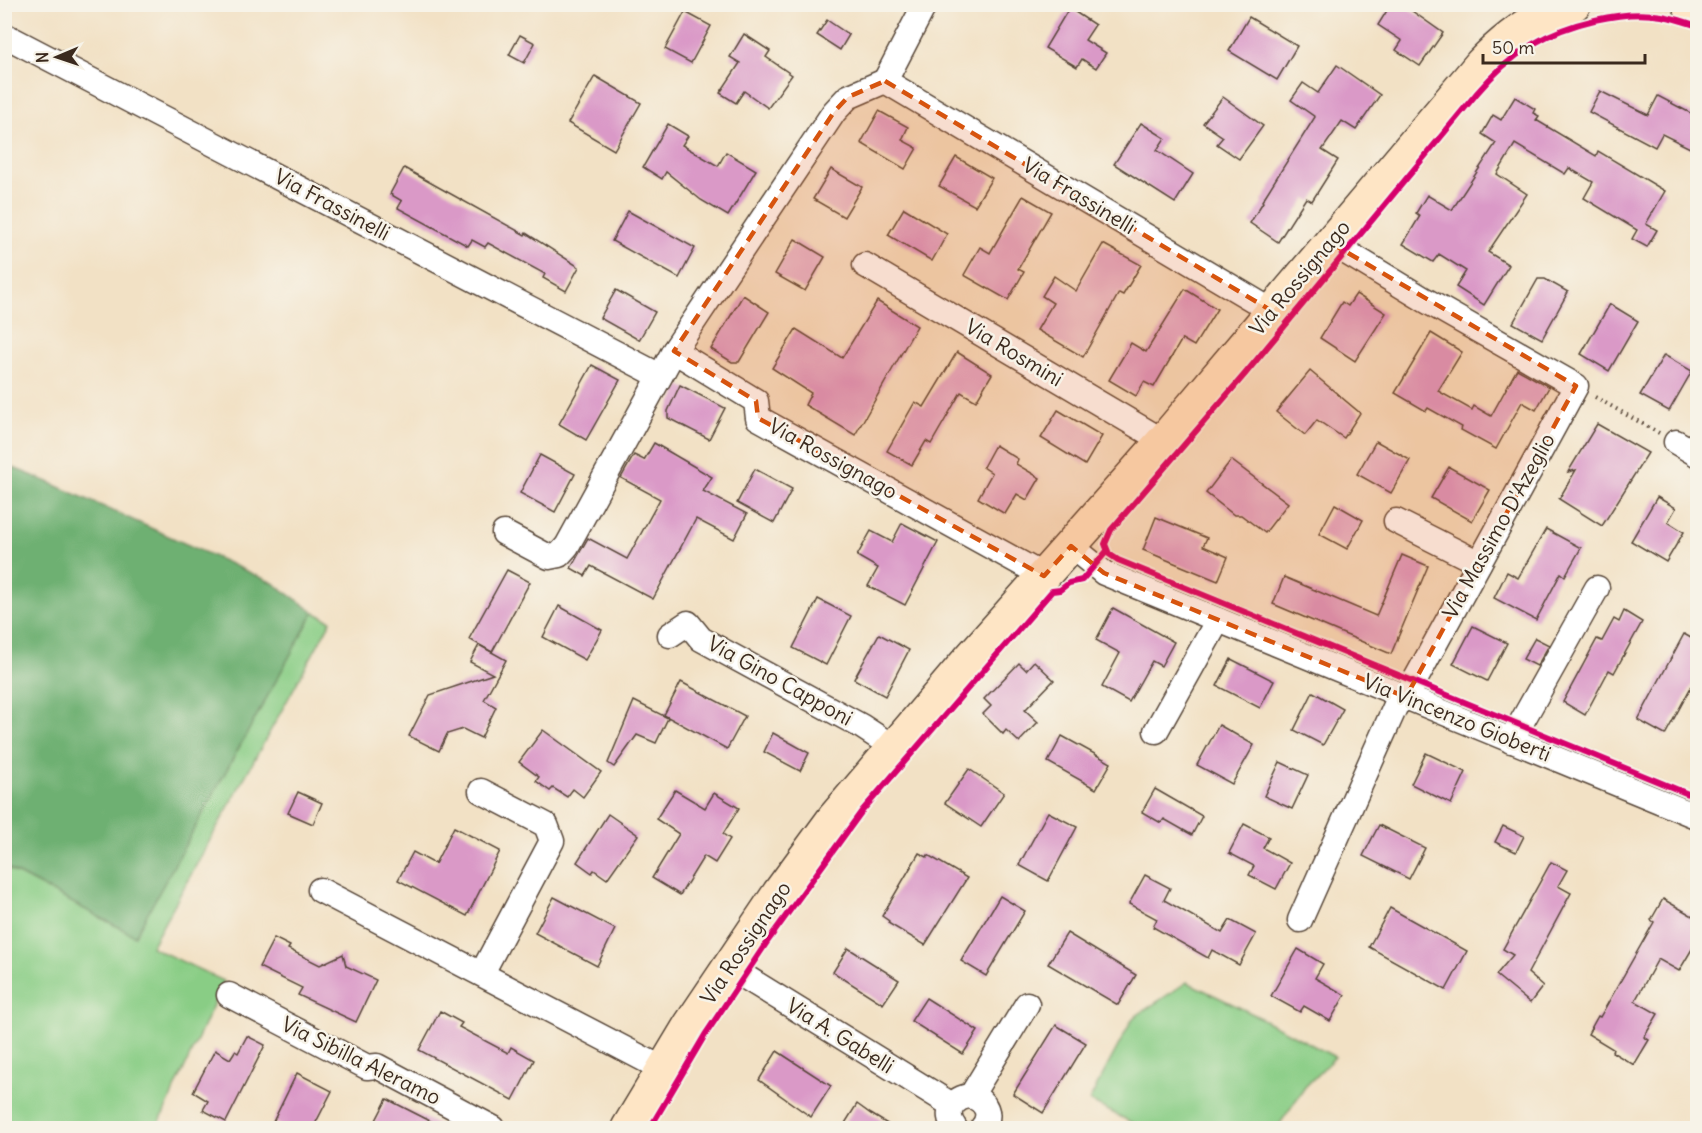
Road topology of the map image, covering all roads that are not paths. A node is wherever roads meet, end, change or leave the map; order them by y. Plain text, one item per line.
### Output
1 (925, 4) edge
2 (1574, 4) edge
3 (1689, 4) edge
4 (1698, 7) edge
5 (4, 35) edge
6 (885, 81) junction
7 (1331, 243) junction
8 (865, 265) dead end
9 (1272, 311) junction
10 (674, 351) junction
11 (660, 376) junction
12 (1163, 441) junction
13 (1676, 442) road end
14 (1698, 456) edge
15 (1396, 521) dead end
16 (504, 533) dead end
17 (1071, 546) junction
18 (1479, 563) junction
19 (1044, 576) junction
20 (1597, 588) dead end
21 (1218, 620) junction
22 (670, 635) dead end
23 (1406, 697) junction
24 (1156, 731) dead end
25 (1511, 741) junction
26 (893, 747) junction
27 (481, 790) dead end
28 (1698, 817) edge
29 (320, 890) dead end
30 (1300, 920) dead end
31 (729, 967) junction
32 (482, 973) junction
33 (229, 994) dead end
34 (1027, 1004) dead end
35 (663, 1069) junction
36 (957, 1117) edge
37 (986, 1127) edge
38 (493, 1128) edge
39 (628, 1128) edge

1 - 6 street
2 - 7 street, Via Rossignago
3 - 4 street
5 - 11 street, Via Frassinelli
6 - 9 street, Via Frassinelli
6 - 10 street
7 - 9 street, Via Rossignago
7 - 18 street, Via Massimo D'Azeglio
8 - 12 street, Via Rosmini
9 - 12 street, Via Rossignago
10 - 11 street
10 - 19 street, Via Rossignago
11 - 16 street
12 - 17 street, Via Rossignago
13 - 14 street
15 - 18 street
17 - 19 street, Via Rossignago
17 - 21 street, Via Vincenzo Gioberti
18 - 23 street, Via Massimo D'Azeglio
19 - 26 street, Via Rossignago
20 - 25 street
21 - 23 street, Via Vincenzo Gioberti
21 - 24 street
22 - 26 street, Via Gino Capponi
23 - 25 street, Via Vincenzo Gioberti
23 - 30 street, Via Massimo D'Azeglio
25 - 28 street, Via Vincenzo Gioberti
26 - 31 street, Via Rossignago
27 - 32 street
29 - 32 street
31 - 35 street, Via Rossignago
31 - 36 street, Via A. Gabelli
32 - 35 street
33 - 38 street, Via Sibilla Aleramo
34 - 36 street
35 - 39 street, Via Rossignago
36 - 37 street, Via A. Gabelli

